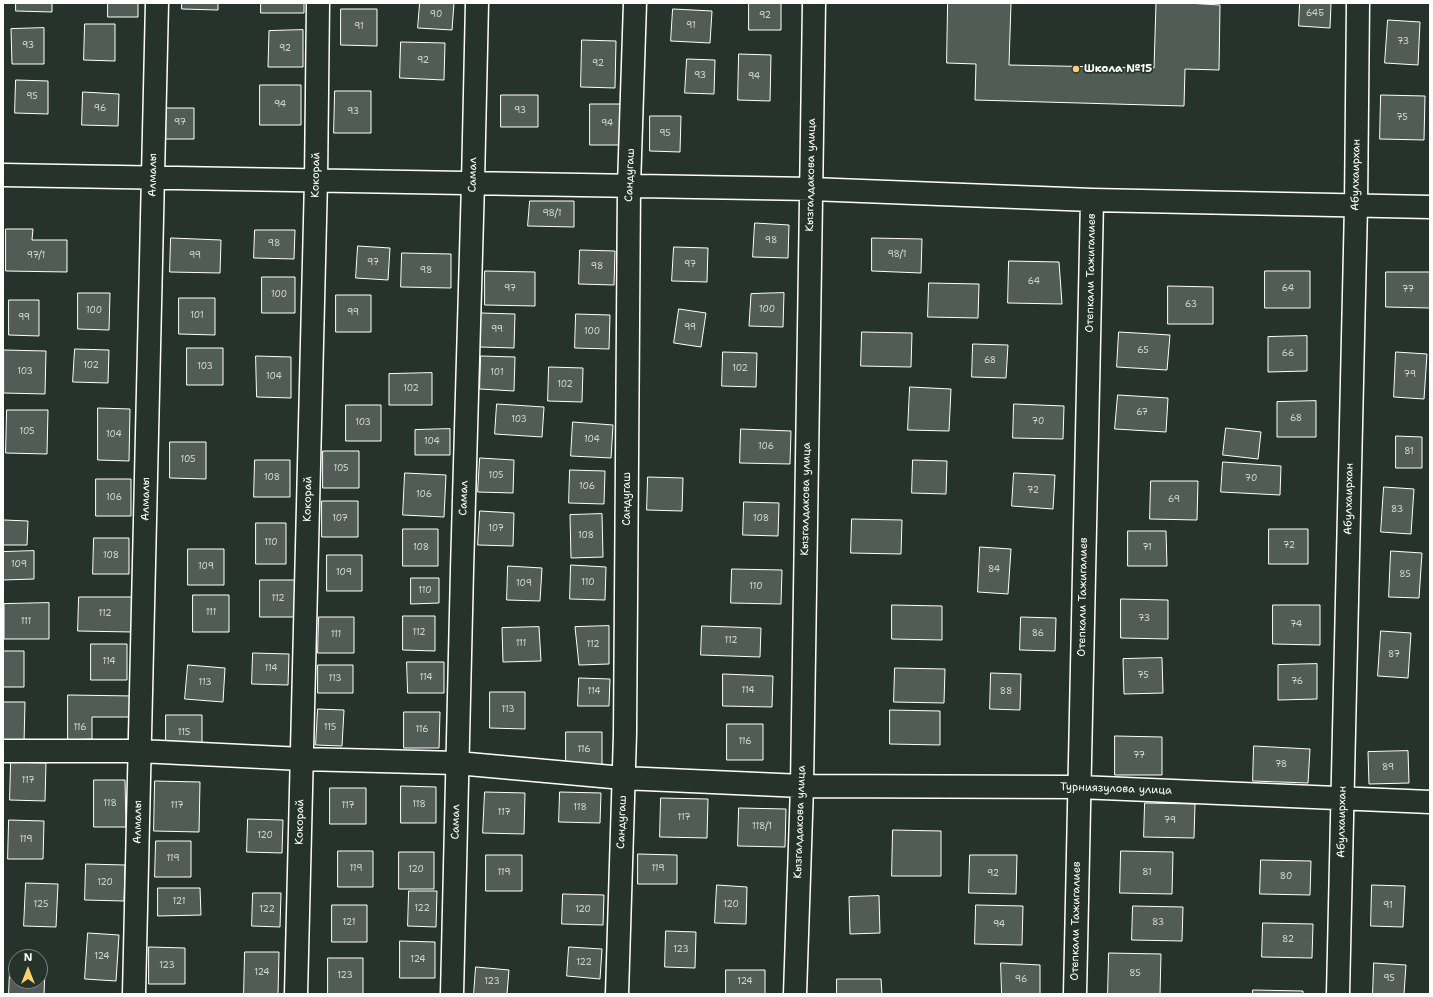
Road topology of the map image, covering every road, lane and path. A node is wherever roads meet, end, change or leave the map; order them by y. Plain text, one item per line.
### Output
1 (157, 3) edge
2 (318, 3) edge
3 (477, 3) edge
4 (636, 3) edge
5 (814, 3) edge
6 (1358, 3) edge
7 (3, 175) edge
8 (154, 177) junction
9 (316, 180) junction
10 (473, 183) junction
11 (629, 186) junction
12 (811, 189) junction
13 (1092, 200) junction
14 (1356, 206) junction
15 (1430, 207) edge
16 (3, 751) edge
17 (140, 751) junction
18 (302, 759) junction
19 (458, 763) junction
20 (623, 778) junction
21 (802, 786) junction
22 (1079, 787) junction
23 (1342, 798) junction
24 (1430, 802) edge
25 (134, 994) edge
26 (296, 994) edge
27 (452, 994) edge
28 (617, 994) edge
29 (795, 994) edge
30 (1075, 994) edge
31 (1338, 994) edge

1 - 8 street, Алмалы
2 - 9 street, Кокорай
3 - 10 street, Самал
4 - 11 street, Сандугаш
5 - 12 street, Кызгалдакова улица
6 - 14 street, Абулхаирхан
7 - 8 street
8 - 9 street
8 - 17 street, Алмалы
9 - 10 street
9 - 18 street, Кокорай
10 - 11 street
10 - 19 street, Самал
11 - 12 street
11 - 20 street, Сандугаш
12 - 13 street
12 - 21 street, Кызгалдакова улица
13 - 14 street
13 - 22 street, Отепкали Тажигалиев
14 - 15 street
14 - 23 street, Абулхаирхан
16 - 17 street, Турниязулова улица
17 - 18 street, Турниязулова улица
17 - 25 street, Алмалы
18 - 19 street, Турниязулова улица
18 - 26 street, Кокорай
19 - 20 street, Турниязулова улица
19 - 27 street, Самал
20 - 21 street, Турниязулова улица
20 - 28 street, Сандугаш
21 - 22 street, Турниязулова улица
21 - 29 street, Кызгалдакова улица
22 - 23 street, Турниязулова улица
22 - 30 street, Отепкали Тажигалиев
23 - 24 street, Турниязулова улица
23 - 31 street, Абулхаирхан

